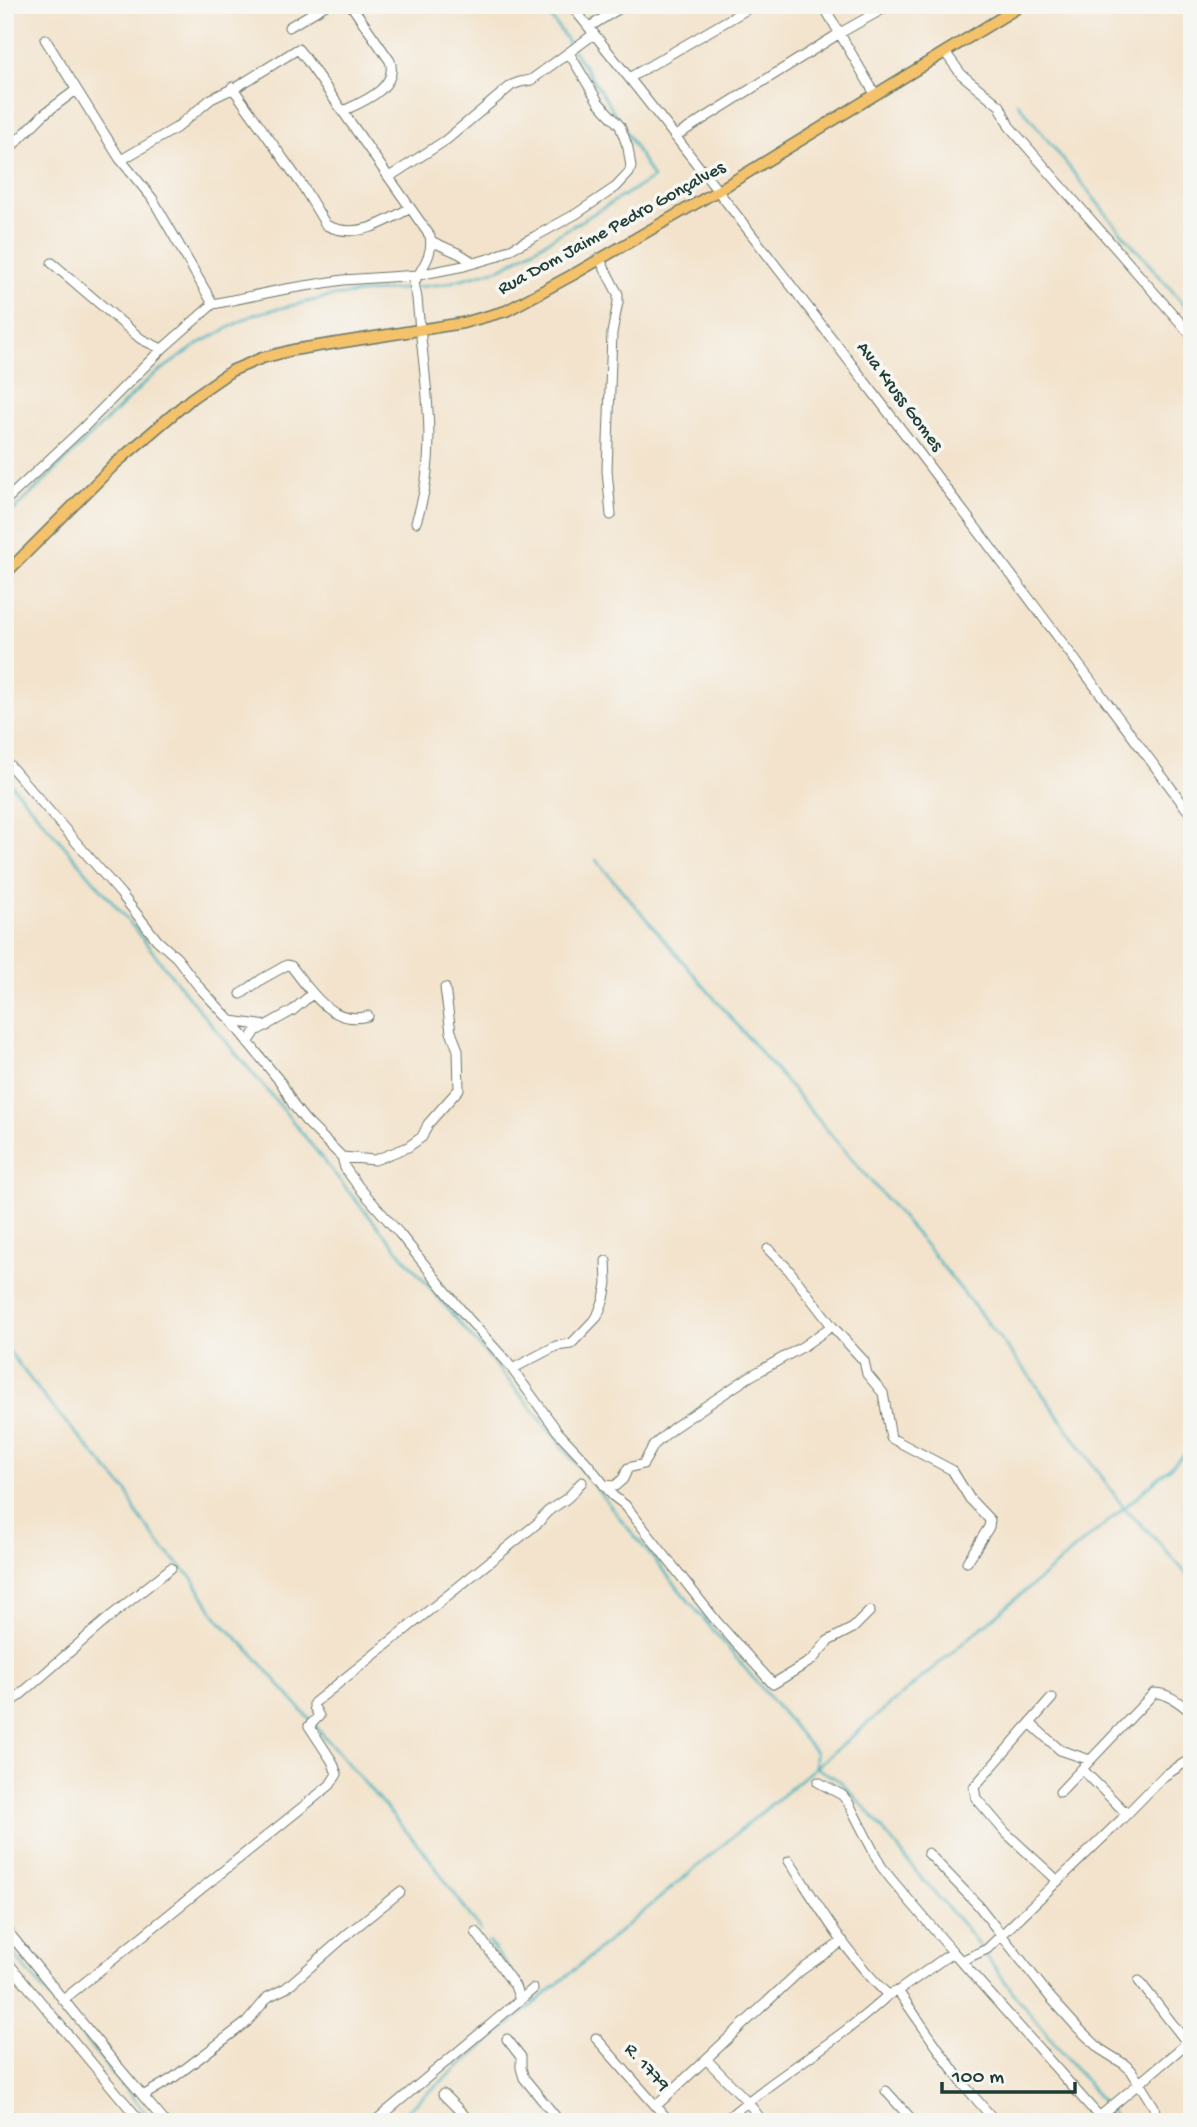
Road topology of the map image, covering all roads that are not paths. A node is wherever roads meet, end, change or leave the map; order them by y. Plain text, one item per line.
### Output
1 (326, 5) edge
2 (351, 5) edge
3 (571, 5) edge
4 (625, 5) edge
5 (754, 5) edge
6 (822, 5) edge
7 (890, 5) edge
8 (1022, 5) edge
9 (289, 27) dead end
10 (592, 31) junction
11 (840, 33) junction
12 (45, 39) dead end
13 (573, 50) junction
14 (945, 52) junction
15 (629, 78) junction
16 (232, 87) junction
17 (76, 90) junction
18 (875, 94) junction
19 (343, 111) junction
20 (676, 136) junction
21 (5, 153) edge
22 (121, 160) junction
23 (389, 177) junction
24 (719, 190) junction
25 (410, 208) junction
26 (431, 241) junction
27 (599, 258) junction
28 (52, 263) dead end
29 (474, 263) junction
30 (416, 279) junction
31 (213, 304) junction
32 (420, 330) junction
33 (1192, 336) edge
34 (162, 349) junction
35 (5, 501) edge
36 (611, 515) dead end
37 (416, 522) dead end
38 (5, 574) edge
39 (5, 760) edge
40 (1192, 816) edge
41 (445, 988) dead end
42 (241, 994) dead end
43 (312, 994) junction
44 (368, 1016) dead end
45 (231, 1021) junction
46 (268, 1026) junction
47 (248, 1043) junction
48 (342, 1157) junction
49 (768, 1249) dead end
50 (606, 1261) dead end
51 (832, 1326) junction
52 (512, 1368) junction
53 (582, 1482) dead end
54 (604, 1485) junction
55 (967, 1562) dead end
56 (171, 1568) dead end
57 (870, 1611) dead end
58 (1052, 1698) dead end
59 (5, 1708) edge
60 (1192, 1713) edge
61 (1031, 1724) junction
62 (1192, 1758) edge
63 (1090, 1760) junction
64 (1082, 1769) junction
65 (818, 1782) dead end
66 (1060, 1791) dead end
67 (1127, 1814) junction
68 (928, 1853) dead end
69 (789, 1861) dead end
70 (1058, 1881) junction
71 (400, 1892) dead end
72 (5, 1928) edge
73 (476, 1932) dead end
74 (1003, 1935) junction
75 (842, 1941) junction
76 (953, 1952) junction
77 (5, 1958) edge
78 (961, 1961) junction
79 (1139, 1980) dead end
80 (533, 1989) dead end
81 (898, 1991) junction
82 (888, 1995) junction
83 (522, 1998) junction
84 (63, 2000) junction
85 (596, 2038) dead end
86 (507, 2039) dead end
87 (1190, 2044) edge
88 (706, 2059) junction
89 (1138, 2083) junction
90 (887, 2091) dead end
91 (443, 2094) dead end
92 (143, 2096) junction
93 (747, 2101) junction
94 (656, 2106) junction
95 (1103, 2116) edge
96 (141, 2122) edge
97 (165, 2122) edge
98 (374, 2122) edge
99 (471, 2122) edge
100 (560, 2122) edge
101 (670, 2122) edge
102 (723, 2122) edge
103 (763, 2122) edge
104 (914, 2122) edge
105 (996, 2122) edge
106 (1157, 2122) edge

1 - 9 street
2 - 19 street
3 - 10 street, Ava Kruss Gomes
4 - 10 street
5 - 15 street
6 - 11 street
7 - 11 street
8 - 14 main road, Rua Dom Jaime Pedro Gonçalves
10 - 13 street
10 - 15 street, Ava Kruss Gomes
11 - 18 street
11 - 20 street
12 - 17 street
13 - 23 street
13 - 29 street
14 - 18 main road, Rua Dom Jaime Pedro Gonçalves
14 - 33 street
15 - 20 street, Ava Kruss Gomes
16 - 19 street
16 - 22 street
16 - 25 street
17 - 21 street
17 - 22 street
18 - 24 main road, Rua Dom Jaime Pedro Gonçalves
19 - 23 street
20 - 24 street, Ava Kruss Gomes
22 - 31 street
23 - 25 street
24 - 27 main road, Rua Dom Jaime Pedro Gonçalves
24 - 40 street, Ava Kruss Gomes
25 - 26 street
26 - 29 street
26 - 30 street
27 - 32 main road, Rua Dom Jaime Pedro Gonçalves
27 - 36 street
28 - 34 street
29 - 30 street
30 - 31 street
30 - 32 street
31 - 34 street
32 - 37 street
32 - 38 main road, Rua Dom Jaime Pedro Gonçalves
34 - 35 street
39 - 45 street
41 - 48 street
42 - 43 street
43 - 44 street
43 - 46 street
45 - 46 street
45 - 47 street
46 - 47 street
47 - 48 street
48 - 52 street
49 - 51 street
50 - 52 street
51 - 54 street
51 - 55 street
52 - 54 street
53 - 84 street
54 - 57 street
56 - 59 street
58 - 61 street
60 - 63 street
61 - 63 street
61 - 70 street
62 - 67 street
63 - 64 street
64 - 66 street
64 - 67 street
65 - 76 street
67 - 70 street
68 - 74 street
69 - 75 street
70 - 74 street
71 - 92 street
72 - 84 street
73 - 83 street
74 - 78 street
74 - 89 street
75 - 82 street
75 - 88 street
76 - 78 street
76 - 81 street
77 - 96 street
78 - 95 street
79 - 87 street
80 - 83 street
81 - 82 street
81 - 105 street
82 - 93 street
83 - 98 street
84 - 92 street
85 - 94 street, R. 1779
86 - 100 street
87 - 89 street
88 - 93 street
88 - 94 street
89 - 95 street
89 - 106 street
90 - 104 street
91 - 99 street
92 - 97 street
93 - 102 street
93 - 103 street
94 - 101 street, R. 1779

